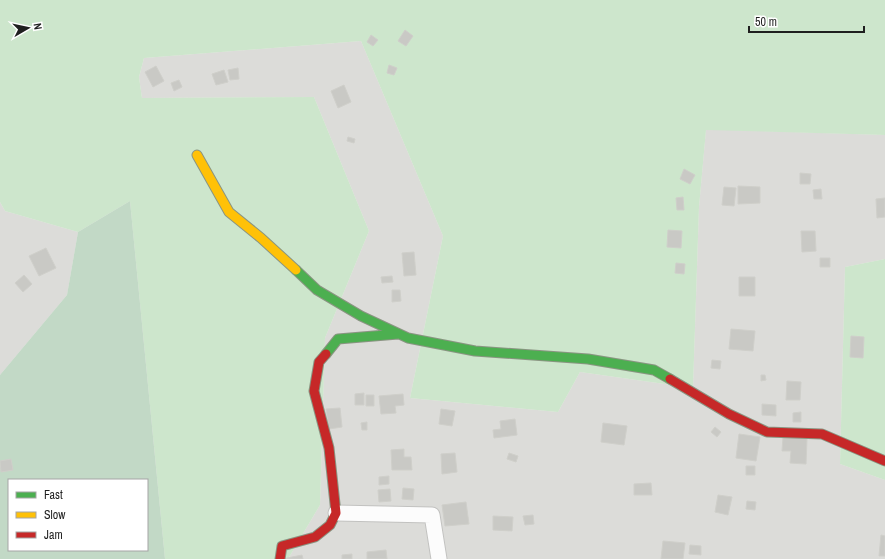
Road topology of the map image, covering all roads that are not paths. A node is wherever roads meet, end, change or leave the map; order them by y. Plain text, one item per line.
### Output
1 (197, 155) dead end
2 (398, 334) junction
3 (885, 461) edge
4 (336, 513) junction
5 (280, 559) edge
6 (439, 559) edge

1 - 2 street
2 - 3 street
2 - 4 street
4 - 5 street
4 - 6 street

